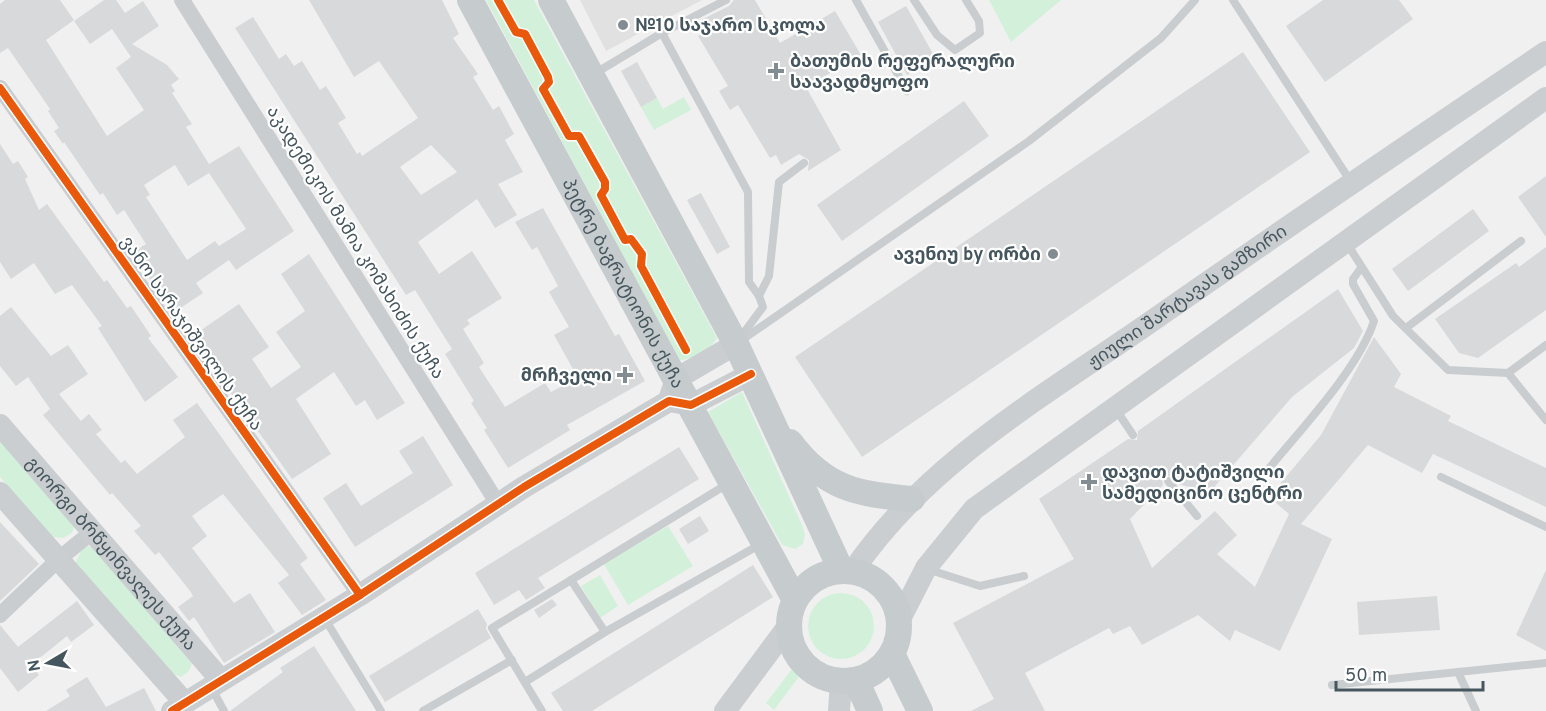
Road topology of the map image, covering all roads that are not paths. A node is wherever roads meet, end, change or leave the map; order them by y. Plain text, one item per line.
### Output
1 (182, 0) edge
2 (470, 0) edge
3 (551, 0) edge
4 (726, 0) edge
5 (856, 0) edge
6 (914, 0) edge
7 (966, 0) edge
8 (1195, 0) edge
9 (1233, 0) edge
10 (662, 33) junction
11 (1546, 52) edge
12 (591, 75) junction
13 (0, 88) edge
14 (907, 91) dead end
15 (1546, 98) edge
16 (804, 163) dead end
17 (1351, 183) junction
18 (1346, 241) junction
19 (1521, 241) dead end
20 (1361, 268) junction
21 (759, 296) junction
22 (1406, 328) junction
23 (736, 344) junction
24 (1546, 345) edge
25 (1508, 373) junction
26 (751, 374) junction
27 (679, 395) junction
28 (1114, 407) junction
29 (770, 416) junction
30 (1546, 420) edge
31 (0, 425) edge
32 (1133, 435) dead end
33 (1266, 472) dead end
34 (1441, 477) dead end
35 (731, 481) junction
36 (1168, 481) dead end
37 (0, 493) edge
38 (912, 499) junction
39 (498, 504) junction
40 (1197, 516) dead end
41 (1546, 527) edge
42 (92, 532) junction
43 (765, 542) junction
44 (60, 558) junction
45 (926, 568) junction
46 (847, 570) junction
47 (1024, 576) dead end
48 (571, 580) junction
49 (360, 595) junction
50 (795, 600) junction
51 (0, 615) edge
52 (324, 617) junction
53 (899, 621) junction
54 (789, 625) junction
55 (605, 632) junction
56 (892, 654) junction
57 (512, 660) junction
58 (1546, 663) edge
59 (1458, 672) junction
60 (849, 681) junction
61 (525, 682) junction
62 (216, 683) junction
63 (1332, 685) dead end
64 (179, 707) edge
65 (224, 711) edge
66 (381, 711) edge
67 (423, 711) edge
68 (542, 711) edge
69 (726, 711) edge
70 (840, 711) edge
71 (870, 711) edge
72 (920, 711) edge
73 (1476, 711) edge

1 - 39 street, აკადემიკოს მამია კომახიძის ქუჩა
2 - 27 main road, პეტრე ბაგრატიონის ქუჩა
3 - 12 main road
4 - 10 lane
5 - 14 lane
6 - 7 lane
8 - 23 lane
9 - 17 lane
10 - 12 lane
10 - 21 lane
11 - 17 main road, ჟიული შარტავას გამზირი
12 - 23 main road
13 - 49 street, ვანო სარაჯიშვილის ქუჩა
15 - 18 main road
16 - 21 lane
17 - 38 main road, ჟიული შარტავას გამზირი
18 - 20 lane
18 - 28 main road
19 - 22 lane
20 - 22 lane
20 - 33 lane
21 - 23 lane
22 - 25 lane
23 - 26 main road
23 - 27 main road
24 - 25 lane
25 - 30 lane
26 - 27 main road
26 - 29 main road
27 - 35 main road, პეტრე ბაგრატიონის ქუჩა
27 - 39 main road
28 - 32 lane
28 - 45 main road
29 - 38 main road
29 - 46 main road
31 - 42 main road, გიორგი ბრწყინვალეს ქუჩა
34 - 41 lane
35 - 43 main road, პეტრე ბაგრატიონის ქუჩა
35 - 48 lane
36 - 40 lane
37 - 44 main road
38 - 46 main road, ჟიული შარტავას გამზირი
39 - 49 main road
42 - 44 street
42 - 62 main road, გიორგი ბრწყინვალეს ქუჩა
43 - 50 main road, პეტრე ბაგრატიონის ქუჩა
43 - 55 lane
44 - 51 street
44 - 64 main road
45 - 47 lane
45 - 53 main road
46 - 50 main road
46 - 53 main road
48 - 55 lane
48 - 57 lane
49 - 52 main road
50 - 54 main road
52 - 62 main road
52 - 66 lane
53 - 56 main road
54 - 60 main road
54 - 69 main road
55 - 61 lane
56 - 60 main road
56 - 72 main road
57 - 61 lane
57 - 67 lane
58 - 59 lane
59 - 63 lane
59 - 73 lane
60 - 70 main road
60 - 71 main road
61 - 68 lane
62 - 64 main road
62 - 65 lane

